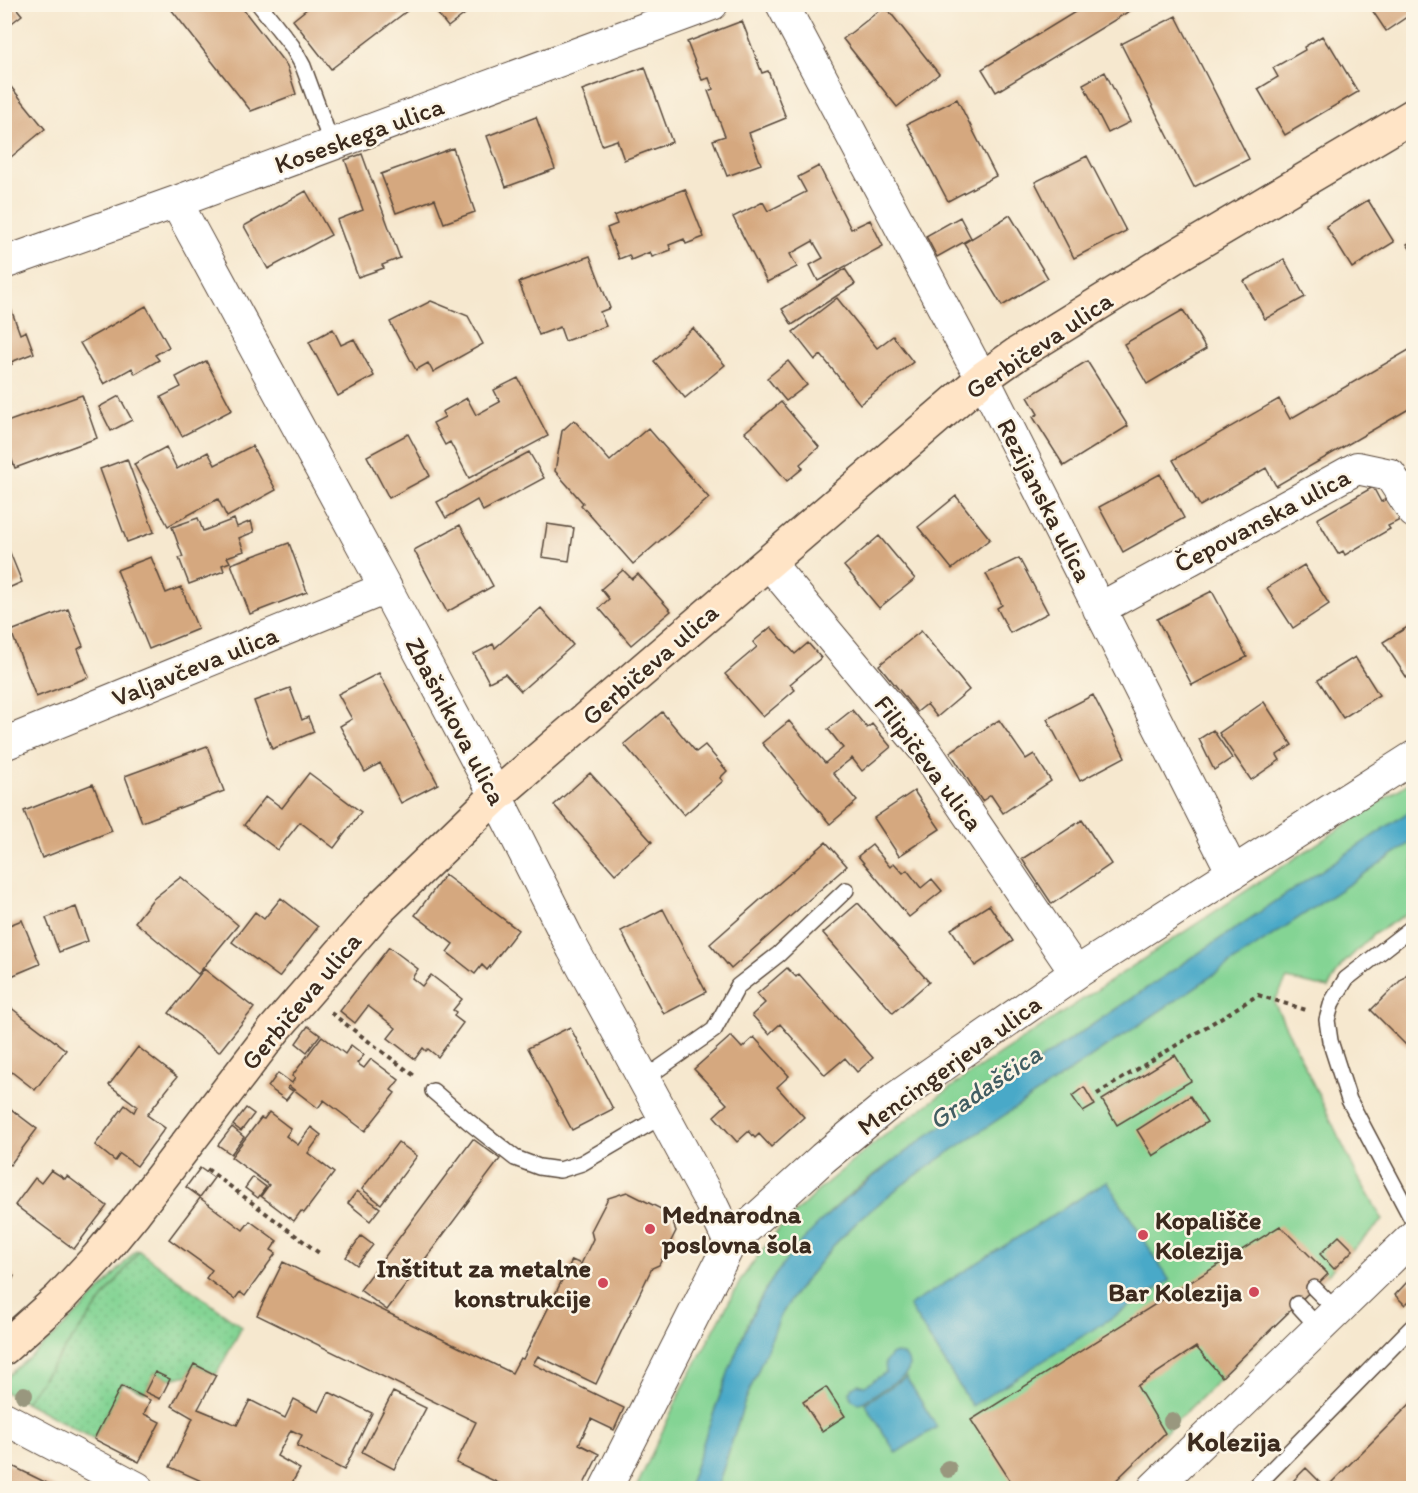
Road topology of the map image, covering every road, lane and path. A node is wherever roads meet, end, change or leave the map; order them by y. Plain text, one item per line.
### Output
1 (260, 4) edge
2 (712, 4) edge
3 (782, 4) edge
4 (1413, 116) edge
5 (332, 145) junction
6 (176, 202) junction
7 (4, 263) edge
8 (983, 378) junction
9 (1413, 512) edge
10 (769, 562) junction
11 (386, 588) junction
12 (1100, 609) junction
13 (4, 744) edge
14 (1413, 757) edge
15 (496, 796) junction
16 (1233, 873) junction
17 (846, 890) dead end
18 (1413, 926) edge
19 (1076, 973) junction
20 (305, 993) junction
21 (1328, 1017) junction
22 (644, 1079) junction
23 (433, 1091) joint
24 (1097, 1094) dead end
25 (664, 1115) junction
26 (182, 1149) junction
27 (1413, 1223) edge
28 (1413, 1236) edge
29 (730, 1243) junction
30 (319, 1253) dead end
31 (1314, 1288) dead end
32 (1297, 1304) dead end
33 (1328, 1319) junction
34 (1411, 1328) dead end
35 (4, 1348) edge
36 (4, 1418) edge
37 (137, 1488) edge
38 (606, 1488) edge
39 (1154, 1488) edge
40 (1254, 1488) edge

1 - 5 lane
2 - 5 street, Koseskega ulica
3 - 8 street, Rezijanska ulica
4 - 8 street, Gerbičeva ulica
5 - 6 street, Koseskega ulica
6 - 7 street, Koseskega ulica
6 - 11 street, Zbašnikova ulica
8 - 10 street, Gerbičeva ulica
8 - 12 street, Rezijanska ulica
9 - 12 street, Čepovanska ulica
10 - 15 street, Gerbičeva ulica
10 - 19 street, Filipičeva ulica
11 - 13 street, Valjavčeva ulica
11 - 15 street, Zbašnikova ulica
12 - 16 street, Rezijanska ulica
14 - 16 street, Mencingerjeva ulica
15 - 20 street, Gerbičeva ulica
15 - 22 street, Zbašnikova ulica
16 - 19 street, Mencingerjeva ulica
17 - 22 lane
18 - 21 lane
19 - 29 street, Mencingerjeva ulica
20 - 23 path
20 - 26 street, Gerbičeva ulica
21 - 24 path
21 - 27 lane
22 - 25 street, Zbašnikova ulica
23 - 25 lane
25 - 29 street, Zbašnikova ulica
26 - 30 path
26 - 35 street, Gerbičeva ulica
28 - 33 street
29 - 38 street, Mencingerjeva ulica
31 - 33 lane
32 - 33 lane
33 - 39 street
34 - 40 lane
36 - 37 street

